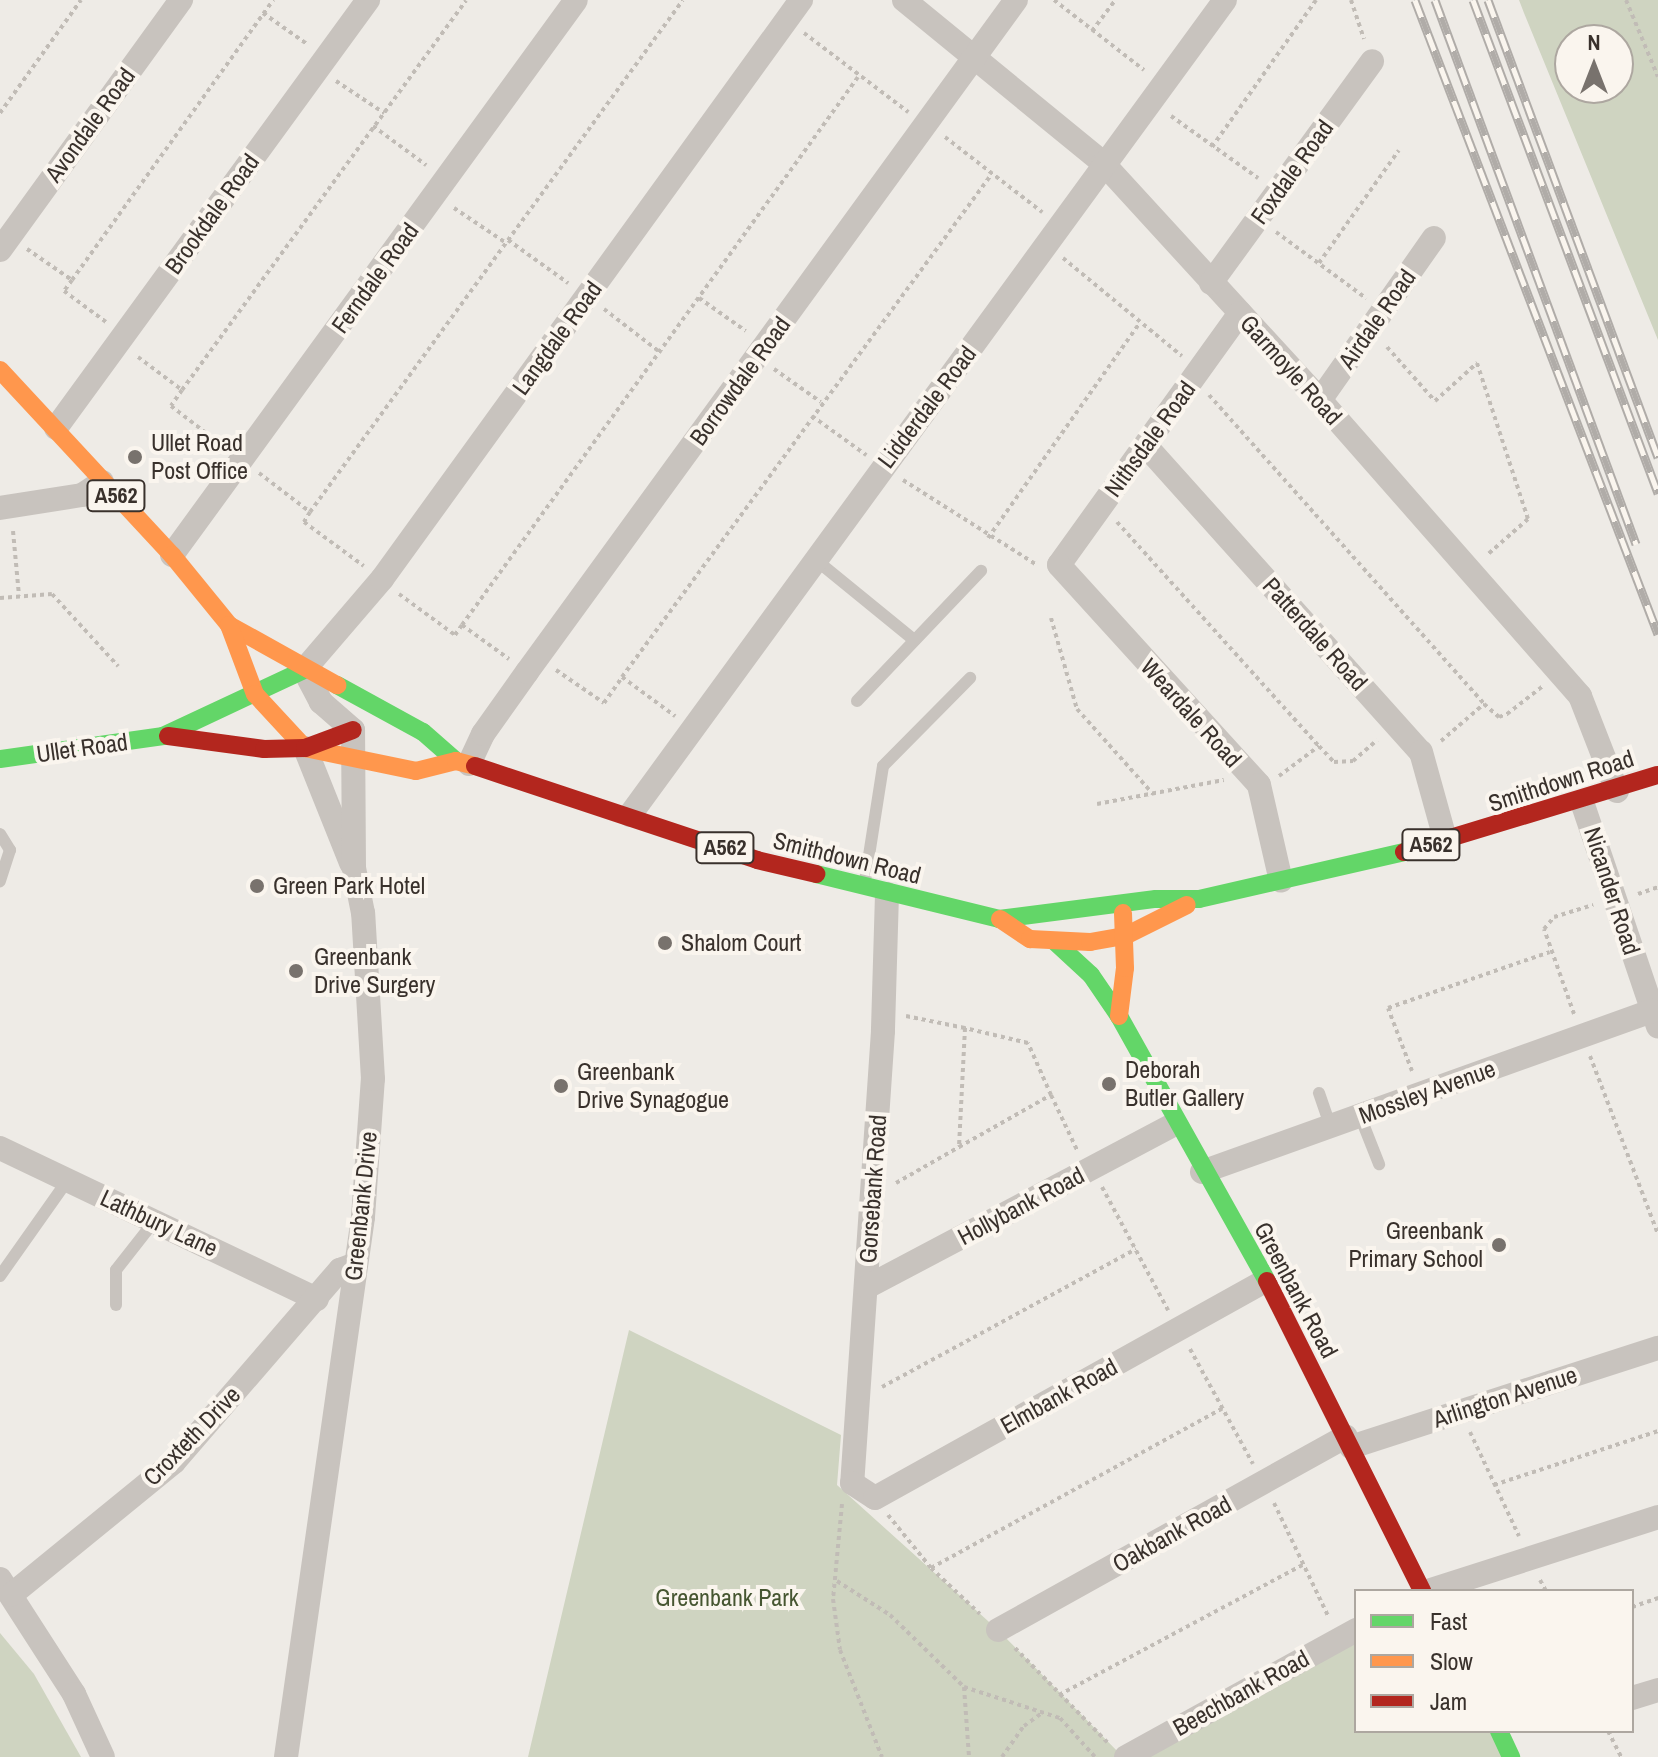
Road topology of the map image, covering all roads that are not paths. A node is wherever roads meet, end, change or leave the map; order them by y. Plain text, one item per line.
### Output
1 (181, 0) edge
2 (368, 0) edge
3 (576, 0) edge
4 (801, 0) edge
5 (904, 0) edge
6 (1016, 0) edge
7 (1225, 0) edge
8 (974, 59) junction
9 (1372, 61) road end
10 (1103, 163) junction
11 (1434, 238) dead end
12 (5, 244) edge
13 (1211, 283) junction
14 (1240, 313) junction
15 (0, 370) edge
16 (1320, 400) junction
17 (56, 428) junction
18 (1146, 446) junction
19 (102, 482) junction
20 (5, 508) edge
21 (172, 555) junction
22 (816, 560) junction
23 (1059, 565) joint
24 (981, 571) dead end
25 (229, 625) junction
26 (914, 640) junction
27 (304, 670) junction
28 (970, 678) dead end
29 (255, 694) junction
30 (857, 701) dead end
31 (353, 730) junction
32 (163, 736) junction
33 (305, 748) junction
34 (0, 759) edge
35 (356, 762) junction
36 (462, 762) junction
37 (1658, 775) edge
38 (1617, 791) junction
39 (1582, 802) junction
40 (630, 815) junction
41 (0, 834) edge
42 (1446, 842) junction
43 (354, 868) junction
44 (0, 881) edge
45 (1281, 881) junction
46 (875, 891) junction
47 (1199, 899) junction
48 (1122, 904) junction
49 (999, 919) junction
50 (1125, 936) junction
51 (1054, 941) junction
52 (1119, 1016) junction
53 (1655, 1018) edge
54 (1319, 1093) dead end
55 (1360, 1116) junction
56 (1175, 1124) junction
57 (1331, 1127) junction
58 (0, 1148) edge
59 (1379, 1164) dead end
60 (1202, 1172) junction
61 (67, 1181) junction
62 (156, 1219) junction
63 (356, 1264) junction
64 (0, 1276) edge
65 (1267, 1280) junction
66 (867, 1287) junction
67 (317, 1299) junction
68 (116, 1305) dead end
69 (1658, 1348) edge
70 (1348, 1442) junction
71 (852, 1483) joint
72 (1658, 1517) edge
73 (6, 1587) edge
74 (1421, 1589) edge
75 (1434, 1589) edge
76 (998, 1630) dead end
77 (1348, 1634) edge
78 (1658, 1690) edge
79 (1634, 1697) edge
80 (103, 1757) edge
81 (286, 1757) edge
82 (1126, 1757) edge

1 - 12 street, Avondale Road
2 - 17 street, Brookdale Road
3 - 21 street, Ferndale Road
4 - 27 street, Langdale Road
5 - 8 street, Garmoyle Road
6 - 8 street, Borrowdale Road
7 - 10 street, Lidderdale Road
8 - 10 street, Garmoyle Road
8 - 36 street, Borrowdale Road
9 - 13 street, Foxdale Road
10 - 13 street, Garmoyle Road
10 - 22 street, Lidderdale Road
11 - 16 street, Airdale Road
13 - 14 street, Garmoyle Road
14 - 16 street, Garmoyle Road
14 - 18 street, Nithsdale Road
15 - 17 main road, Smithdown Road / A562
16 - 38 street, Garmoyle Road
17 - 19 main road, Smithdown Road / A562
18 - 23 street, Nithsdale Road
18 - 42 street, Patterdale Road
19 - 20 street
19 - 21 main road, Smithdown Road / A562
21 - 25 main road, Smithdown Road / A562
22 - 26 lane
22 - 40 street, Lidderdale Road
23 - 45 street, Weardale Road
24 - 26 lane
25 - 27 main road, Smithdown Road / A562
25 - 29 main road, Smithdown Road / A562
26 - 30 lane
27 - 29 main road, Ullet Road
27 - 31 street
27 - 36 main road, Smithdown Road / A562
28 - 46 lane
29 - 32 main road, Ullet Road
29 - 33 main road, Smithdown Road / A562
31 - 33 main road, Ullet Road
31 - 35 street, Greenbank Drive
32 - 33 main road, Ullet Road
32 - 34 main road, Ullet Road
33 - 35 main road
33 - 43 street
35 - 36 main road
35 - 43 street, Greenbank Drive
36 - 40 main road, Smithdown Road / A562
37 - 38 main road, Smithdown Road / A562
38 - 39 main road, Smithdown Road / A562
39 - 42 main road, Smithdown Road / A562
39 - 53 street, Nicander Road
40 - 46 main road, Smithdown Road / A562
41 - 44 lane
42 - 45 main road, Smithdown Road / A562
43 - 63 street, Greenbank Drive
45 - 47 main road, Smithdown Road / A562
46 - 49 main road, Smithdown Road / A562
46 - 66 street, Gorsebank Road
47 - 48 main road, Smithdown Road / A562
47 - 50 main road, Smithdown Road / A562
48 - 49 main road, Smithdown Road / A562
48 - 50 main road
49 - 51 main road, Smithdown Road / A562
50 - 51 main road, Smithdown Road / A562
50 - 52 main road
51 - 52 main road, Greenbank Road
52 - 56 main road, Greenbank Road
53 - 55 street, Mossley Avenue
54 - 57 lane
55 - 57 street, Mossley Avenue
55 - 59 lane
56 - 60 main road, Greenbank Road
56 - 66 street, Hollybank Road
57 - 60 street, Mossley Avenue
58 - 61 street, Lathbury Lane
60 - 65 main road, Greenbank Road
61 - 62 street, Lathbury Lane
61 - 64 lane
62 - 67 street, Lathbury Lane
62 - 68 lane
63 - 67 street, Croxteth Drive
63 - 81 street, Greenbank Drive
65 - 70 main road, Greenbank Road
65 - 71 street, Elmbank Road
66 - 71 street, Gorsebank Road
67 - 73 street, Croxteth Drive
69 - 70 street, Arlington Avenue
70 - 74 main road, Greenbank Road
70 - 76 street, Oakbank Road
72 - 75 street
73 - 80 street, Croxteth Drive
77 - 82 street, Beechbank Road
78 - 79 street

